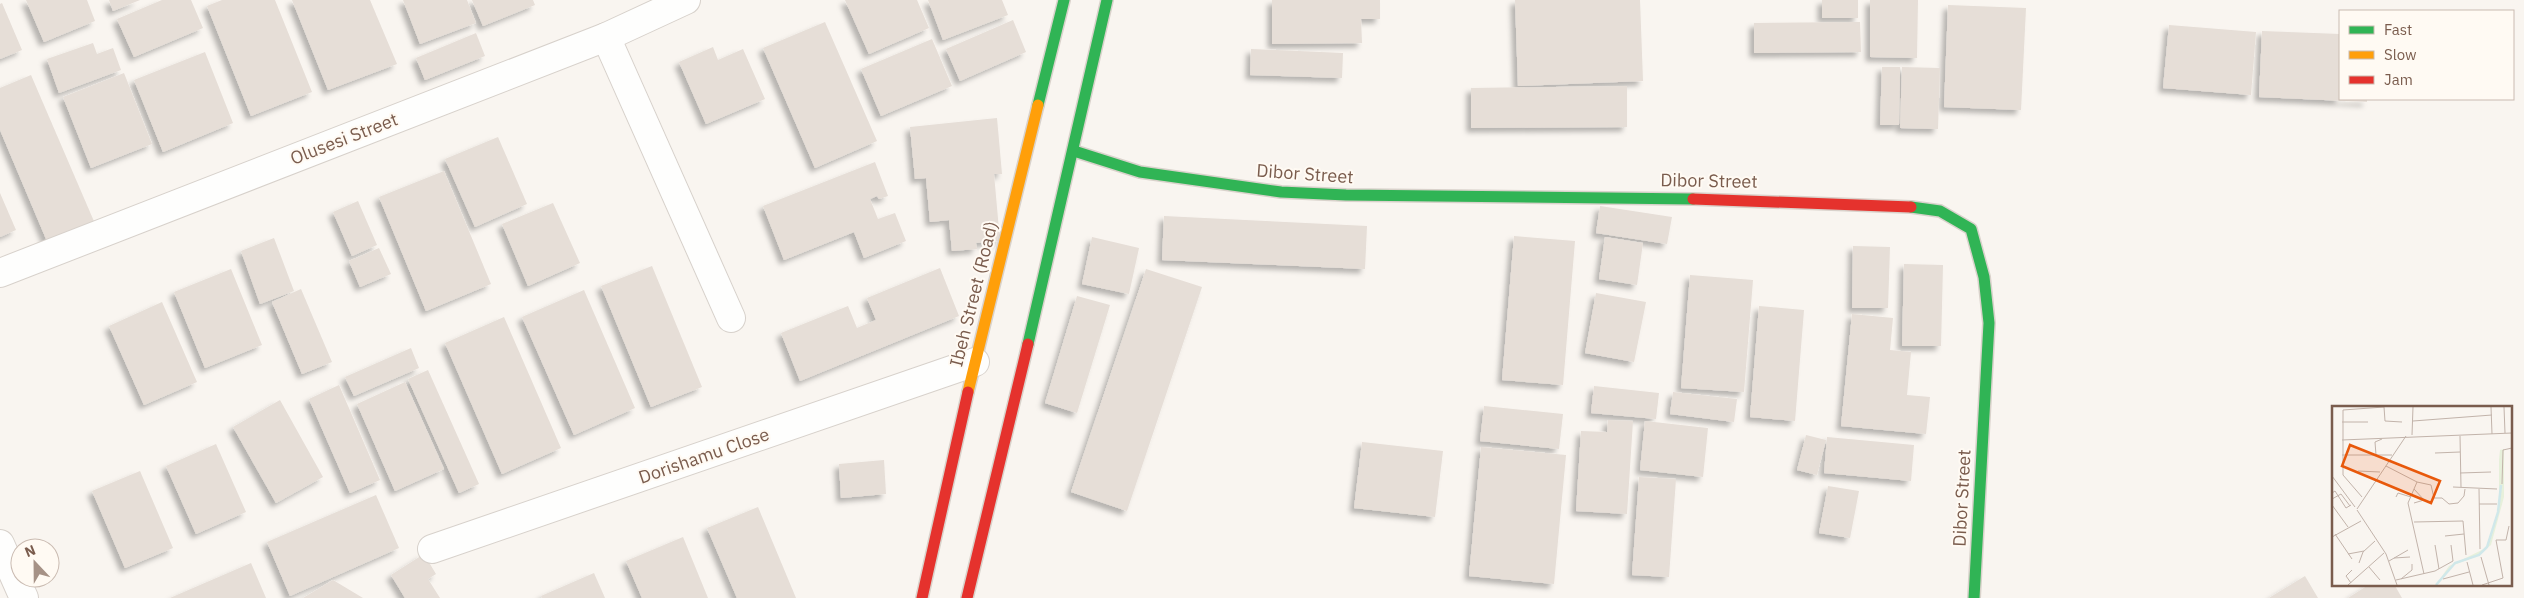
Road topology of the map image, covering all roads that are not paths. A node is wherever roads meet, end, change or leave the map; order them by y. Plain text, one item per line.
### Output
1 (686, 0) edge
2 (1064, 0) edge
3 (1107, 0) edge
4 (606, 37) junction
5 (1074, 151) junction
6 (0, 273) edge
7 (731, 318) dead end
8 (975, 362) junction
9 (0, 544) edge
10 (432, 549) dead end
11 (24, 598) edge
12 (922, 598) edge
13 (966, 598) edge
14 (1974, 598) edge

1 - 4 street, Olusesi Street
2 - 8 street, Ibeh Street (Road)
3 - 5 street
4 - 6 street, Olusesi Street
4 - 7 street
5 - 13 street
5 - 14 street, Dibor Street
8 - 10 street, Dorishamu Close
8 - 12 street, Ibeh Street (Road)
9 - 11 street

